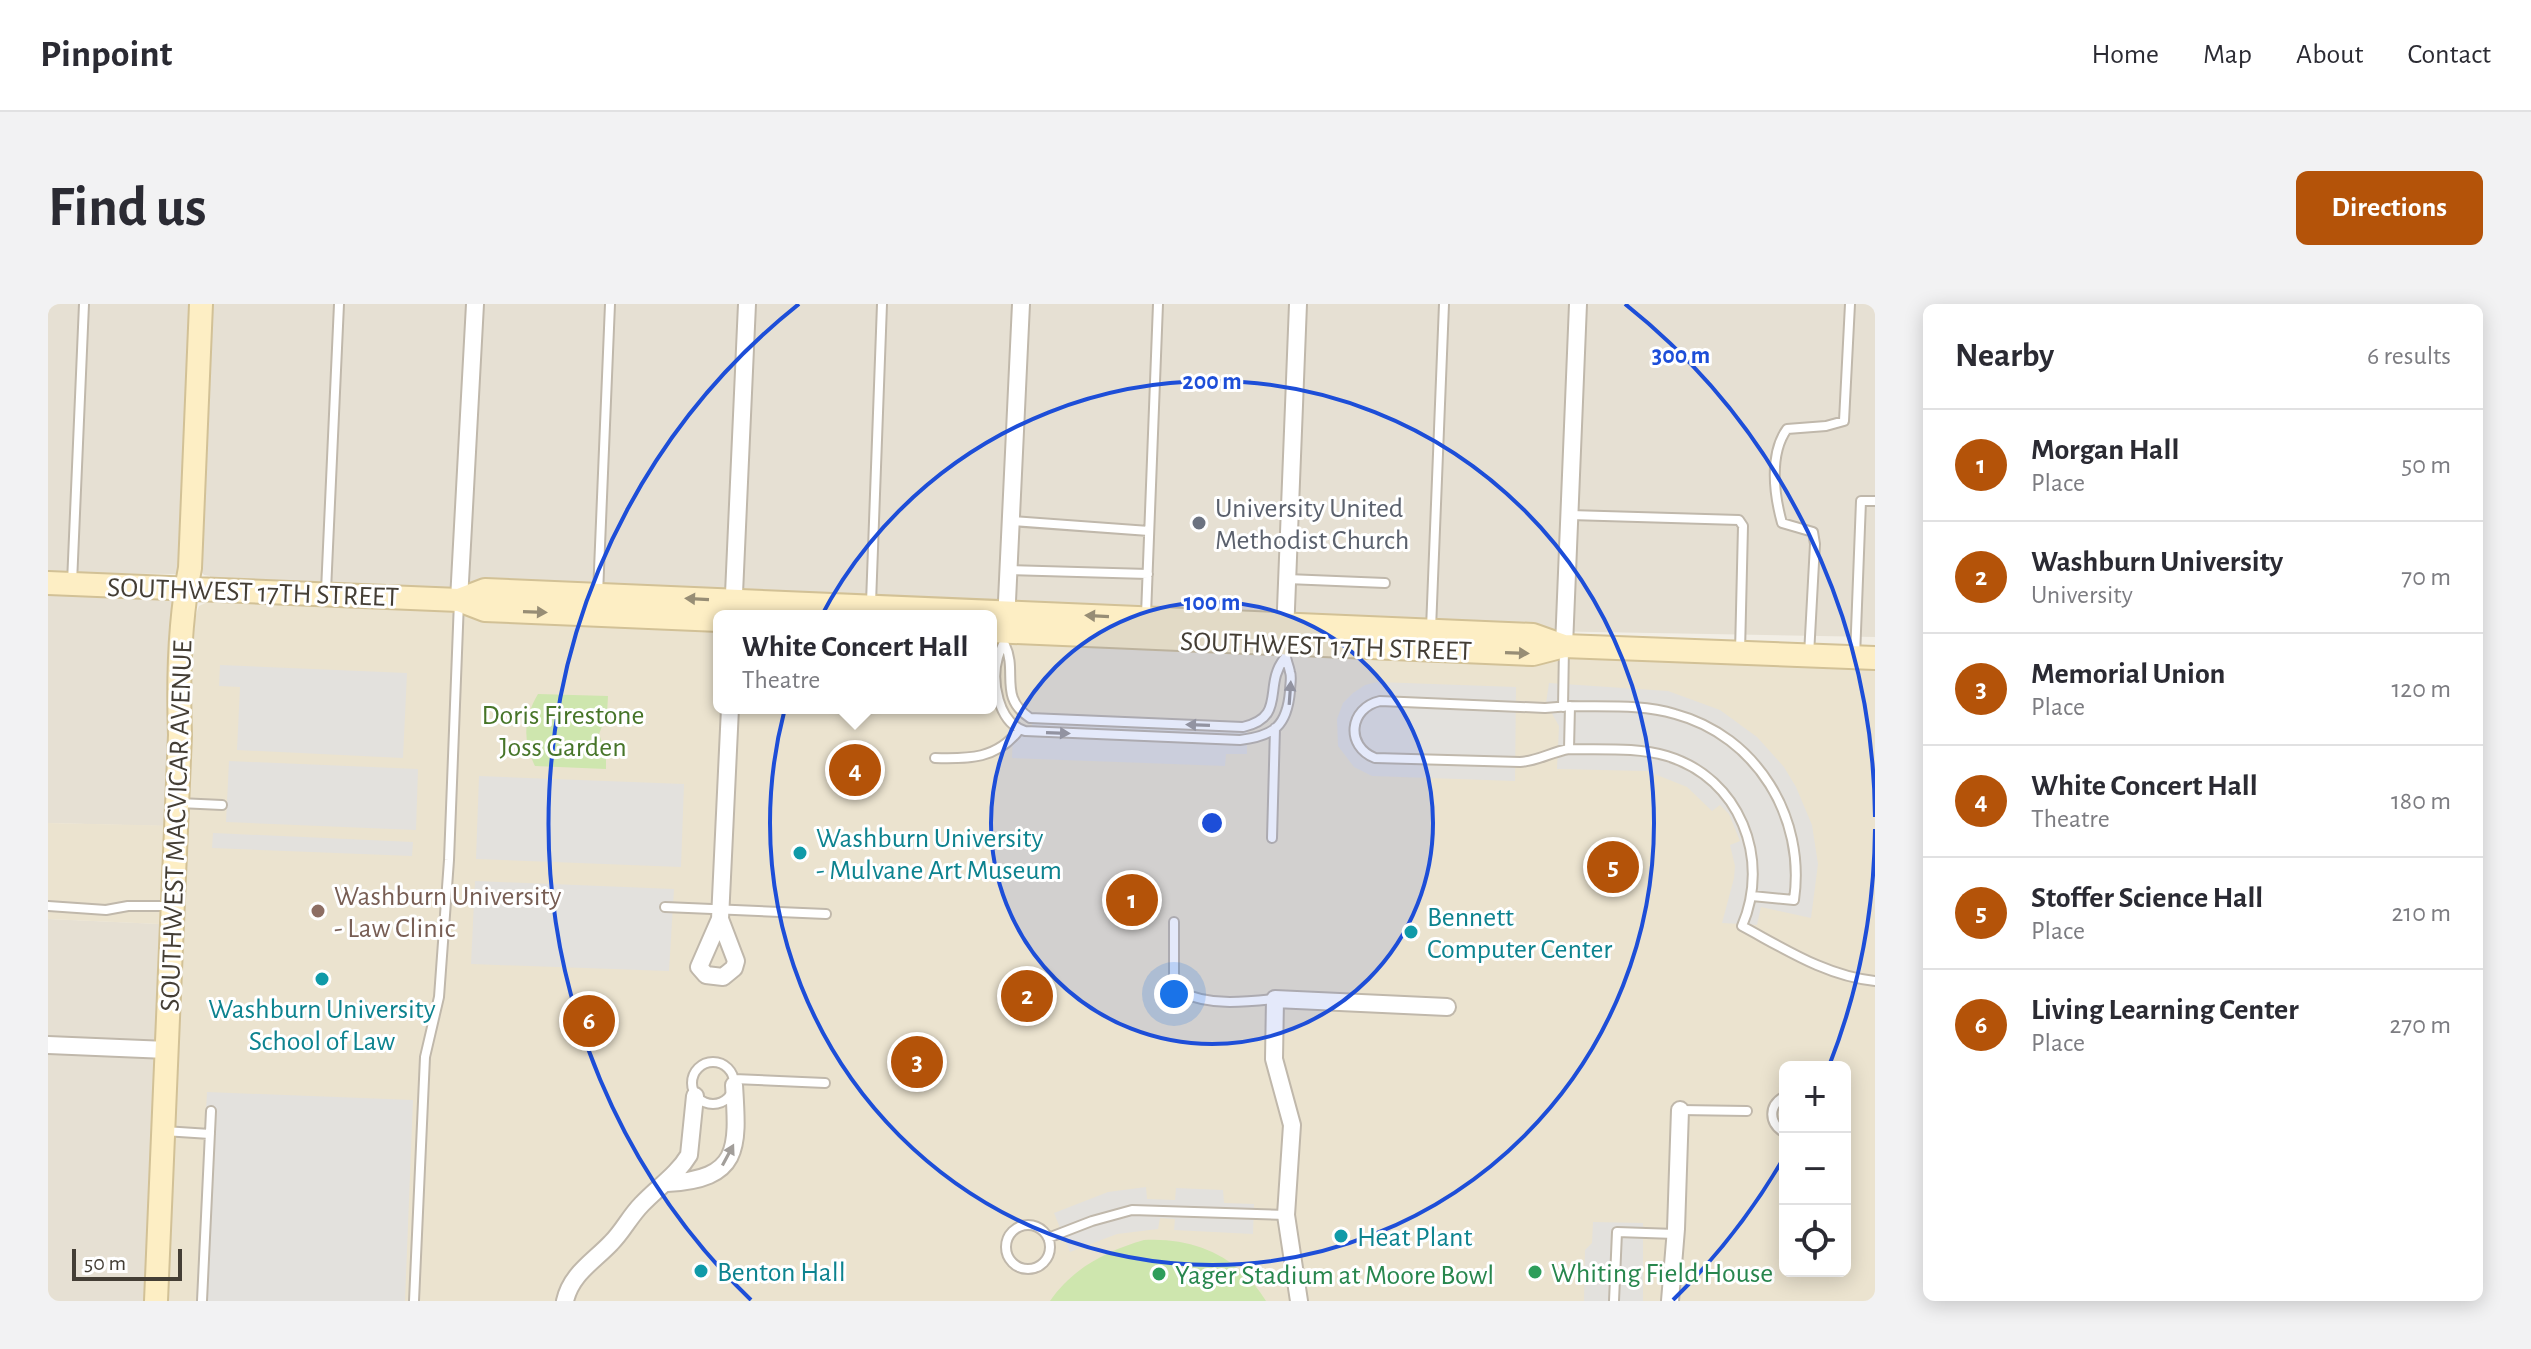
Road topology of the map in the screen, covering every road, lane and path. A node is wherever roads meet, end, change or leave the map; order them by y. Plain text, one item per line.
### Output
1 (84, 304) edge
2 (201, 304) edge
3 (339, 304) edge
4 (475, 304) edge
5 (610, 304) edge
6 (747, 304) edge
7 (882, 304) edge
8 (1021, 304) edge
9 (1158, 304) edge
10 (1298, 304) edge
11 (1444, 304) edge
12 (1578, 304) edge
13 (1850, 304) edge
14 (1875, 501) edge
15 (1569, 515) junction
16 (1011, 521) junction
17 (1149, 531) junction
18 (1008, 570) junction
19 (1148, 574) junction
20 (1287, 579) junction
21 (48, 583) edge
22 (72, 583) junction
23 (1385, 583) dead end
24 (186, 588) junction
25 (326, 593) junction
26 (598, 595) junction
27 (459, 600) junction
28 (871, 607) junction
29 (733, 608) edge
30 (888, 610) edge
31 (1146, 618) junction
32 (713, 620) edge
33 (1002, 630) edge
34 (1431, 630) junction
35 (1285, 642) junction
36 (1564, 646) junction
37 (1740, 653) junction
38 (1809, 656) junction
39 (1865, 658) edge
40 (997, 674) edge
41 (997, 696) edge
42 (1567, 707) junction
43 (730, 714) edge
44 (1275, 728) junction
45 (1019, 730) junction
46 (1569, 749) junction
47 (935, 758) dead end
48 (177, 803) junction
49 (222, 805) dead end
50 (1272, 838) dead end
51 (1752, 896) junction
52 (48, 906) edge
53 (172, 906) junction
54 (665, 907) dead end
55 (720, 914) junction
56 (826, 914) dead end
57 (1174, 922) dead end
58 (1875, 981) edge
59 (1275, 999) junction
60 (1447, 1007) dead end
61 (48, 1045) edge
62 (167, 1050) junction
63 (734, 1082) junction
64 (825, 1083) dead end
65 (695, 1096) junction
66 (1779, 1100) edge
67 (1680, 1110) joint
68 (211, 1111) dead end
69 (1747, 1111) dead end
70 (1779, 1128) edge
71 (163, 1131) junction
72 (210, 1134) junction
73 (667, 1183) junction
74 (1286, 1215) junction
75 (1675, 1234) junction
76 (1048, 1238) junction
77 (156, 1301) edge
78 (202, 1301) edge
79 (414, 1301) edge
80 (565, 1301) edge
81 (1299, 1301) edge
82 (1614, 1301) edge
83 (1670, 1301) edge

1 - 22 lane
2 - 24 main road, SOUTHWEST MACVICAR AVENUE
3 - 25 lane
4 - 27 street
5 - 26 lane
6 - 29 street
7 - 28 lane
8 - 16 street
9 - 17 lane
10 - 20 street
11 - 34 lane
12 - 15 street
13 - 38 lane
14 - 39 lane
15 - 36 street
15 - 37 lane
16 - 17 lane
16 - 18 street
17 - 19 lane
18 - 19 lane
18 - 33 street
19 - 31 lane
20 - 23 lane
20 - 35 street
21 - 22 main road, SOUTHWEST 17TH STREET
22 - 24 main road, SOUTHWEST 17TH STREET
24 - 25 main road, SOUTHWEST 17TH STREET
24 - 48 main road, SOUTHWEST MACVICAR AVENUE
25 - 27 main road, SOUTHWEST 17TH STREET
26 - 27 main road, SOUTHWEST 17TH STREET
29 -> 26 main road, SOUTHWEST 17TH STREET
27 -> 32 main road, SOUTHWEST 17TH STREET
27 - 79 lane
28 - 29 main road, SOUTHWEST 17TH STREET
28 - 30 main road, SOUTHWEST 17TH STREET
31 -> 33 main road, SOUTHWEST 17TH STREET
31 - 35 main road, SOUTHWEST 17TH STREET
33 - 35 main road, SOUTHWEST 17TH STREET
35 -> 33 lane
33 - 40 lane
34 - 35 main road, SOUTHWEST 17TH STREET
34 - 36 main road, SOUTHWEST 17TH STREET
35 -> 36 main road, SOUTHWEST 17TH STREET
44 -> 35 lane
36 - 37 main road, SOUTHWEST 17TH STREET
36 - 42 lane
37 - 38 main road, SOUTHWEST 17TH STREET
38 - 39 main road, SOUTHWEST 17TH STREET
41 - 45 lane
42 - 46 lane
42 - 46 lane
42 - 51 lane
43 - 55 street
45 -> 44 lane
44 - 50 lane
45 - 47 lane
46 - 51 lane
48 - 49 lane
48 - 53 main road, SOUTHWEST MACVICAR AVENUE
51 - 58 lane
52 - 53 lane
53 - 62 main road, SOUTHWEST MACVICAR AVENUE
54 - 55 lane
55 - 56 lane
57 - 59 lane
59 - 60 street
59 - 74 street
61 - 62 street
62 - 71 main road, SOUTHWEST MACVICAR AVENUE
63 - 64 lane
63 - 65 lane
63 - 65 lane
73 -> 63 street
65 - 73 street
66 - 70 lane
67 - 69 lane
67 - 75 street
68 - 72 lane
71 - 72 lane
71 - 77 main road, SOUTHWEST MACVICAR AVENUE
72 - 78 lane
73 - 80 street
74 - 76 lane
74 - 81 street
75 - 82 lane
75 - 83 street
76 - 76 lane

